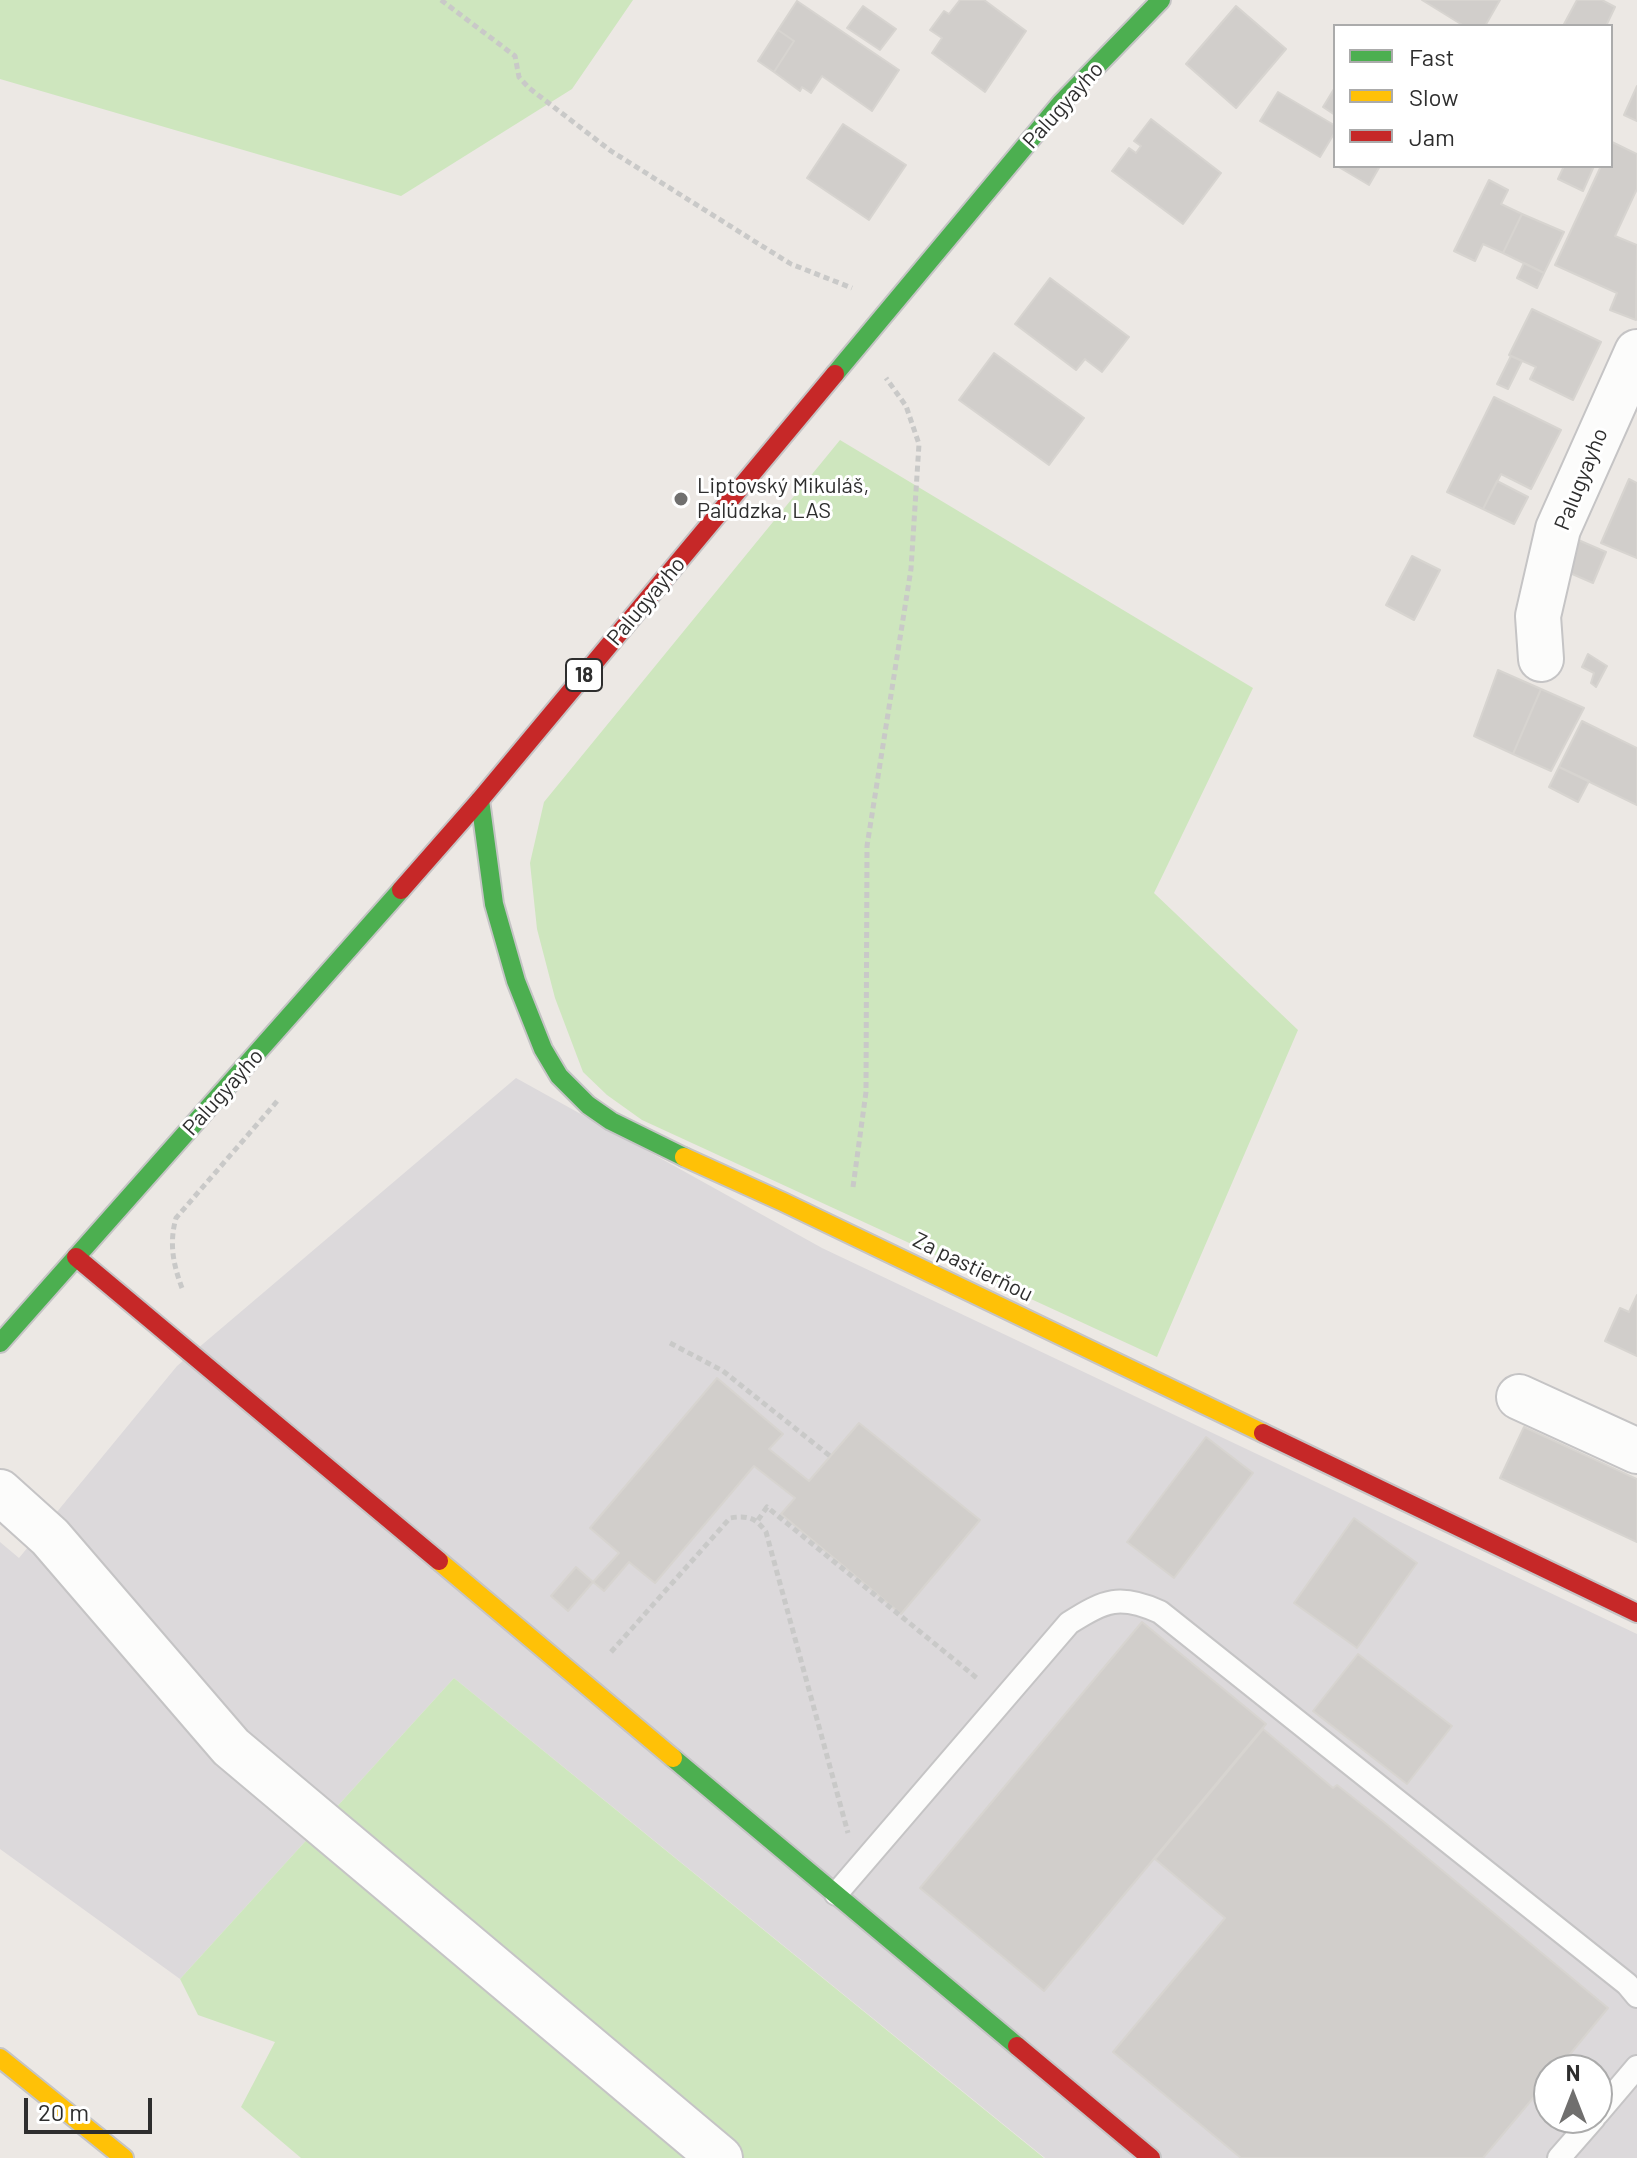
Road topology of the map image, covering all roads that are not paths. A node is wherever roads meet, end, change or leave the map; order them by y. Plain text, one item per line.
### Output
1 (1161, 0) edge
2 (1637, 352) edge
3 (1541, 659) dead end
4 (480, 800) junction
5 (76, 1257) junction
6 (0, 1343) edge
7 (1519, 1397) dead end
8 (1637, 1451) edge
9 (0, 1492) edge
10 (1637, 1613) edge
11 (836, 1894) junction
12 (1637, 1996) edge
13 (0, 2058) edge
14 (1637, 2067) edge
15 (1613, 2095) edge
16 (1580, 2134) edge
17 (124, 2158) edge
18 (720, 2158) edge
19 (1151, 2158) edge
20 (1559, 2158) edge

1 - 4 main road, Palugyayho / 18
2 - 3 street, Palugyayho
4 - 5 main road, Palugyayho / 18
4 - 10 main road, Za pastierňou
5 - 6 main road, Palugyayho / 18
5 - 11 main road
7 - 8 street
9 - 18 street
11 - 12 lane
11 - 19 main road
13 - 17 main road
14 - 15 lane
16 - 20 lane

